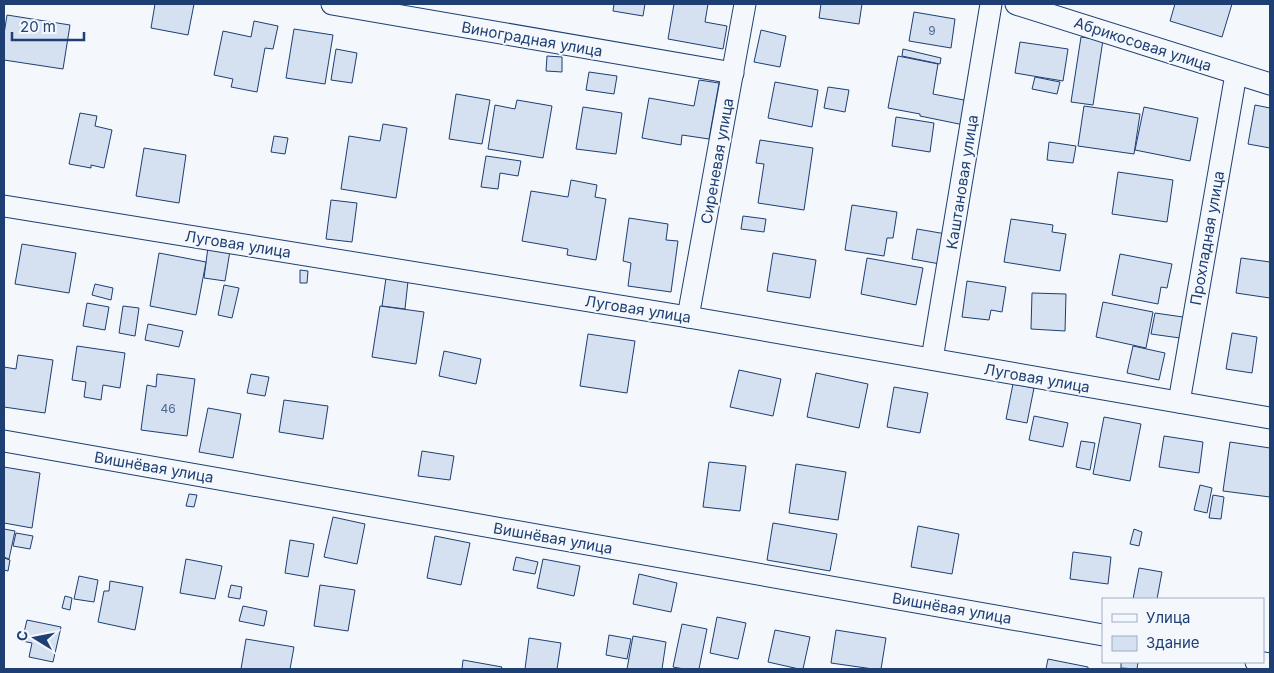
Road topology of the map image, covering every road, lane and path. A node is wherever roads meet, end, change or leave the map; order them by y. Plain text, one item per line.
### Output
1 (332, 4) edge
2 (745, 4) edge
3 (991, 4) edge
4 (1016, 4) edge
5 (733, 73) junction
6 (1236, 74) junction
7 (1270, 84) edge
8 (4, 206) edge
9 (688, 317) junction
10 (932, 360) junction
11 (1178, 402) junction
12 (1270, 418) edge
13 (4, 441) edge
14 (1102, 635) edge

1 - 5 street, Виноградная улица
2 - 5 street, Сиреневая улица
3 - 10 street, Каштановая улица
4 - 6 street, Абрикосовая улица
5 - 9 street, Сиреневая улица
6 - 7 street, Абрикосовая улица
6 - 11 street, Прохладная улица
8 - 9 street, Луговая улица
9 - 10 street, Луговая улица
10 - 11 street, Луговая улица
11 - 12 street, Луговая улица
13 - 14 street, Вишнёвая улица

